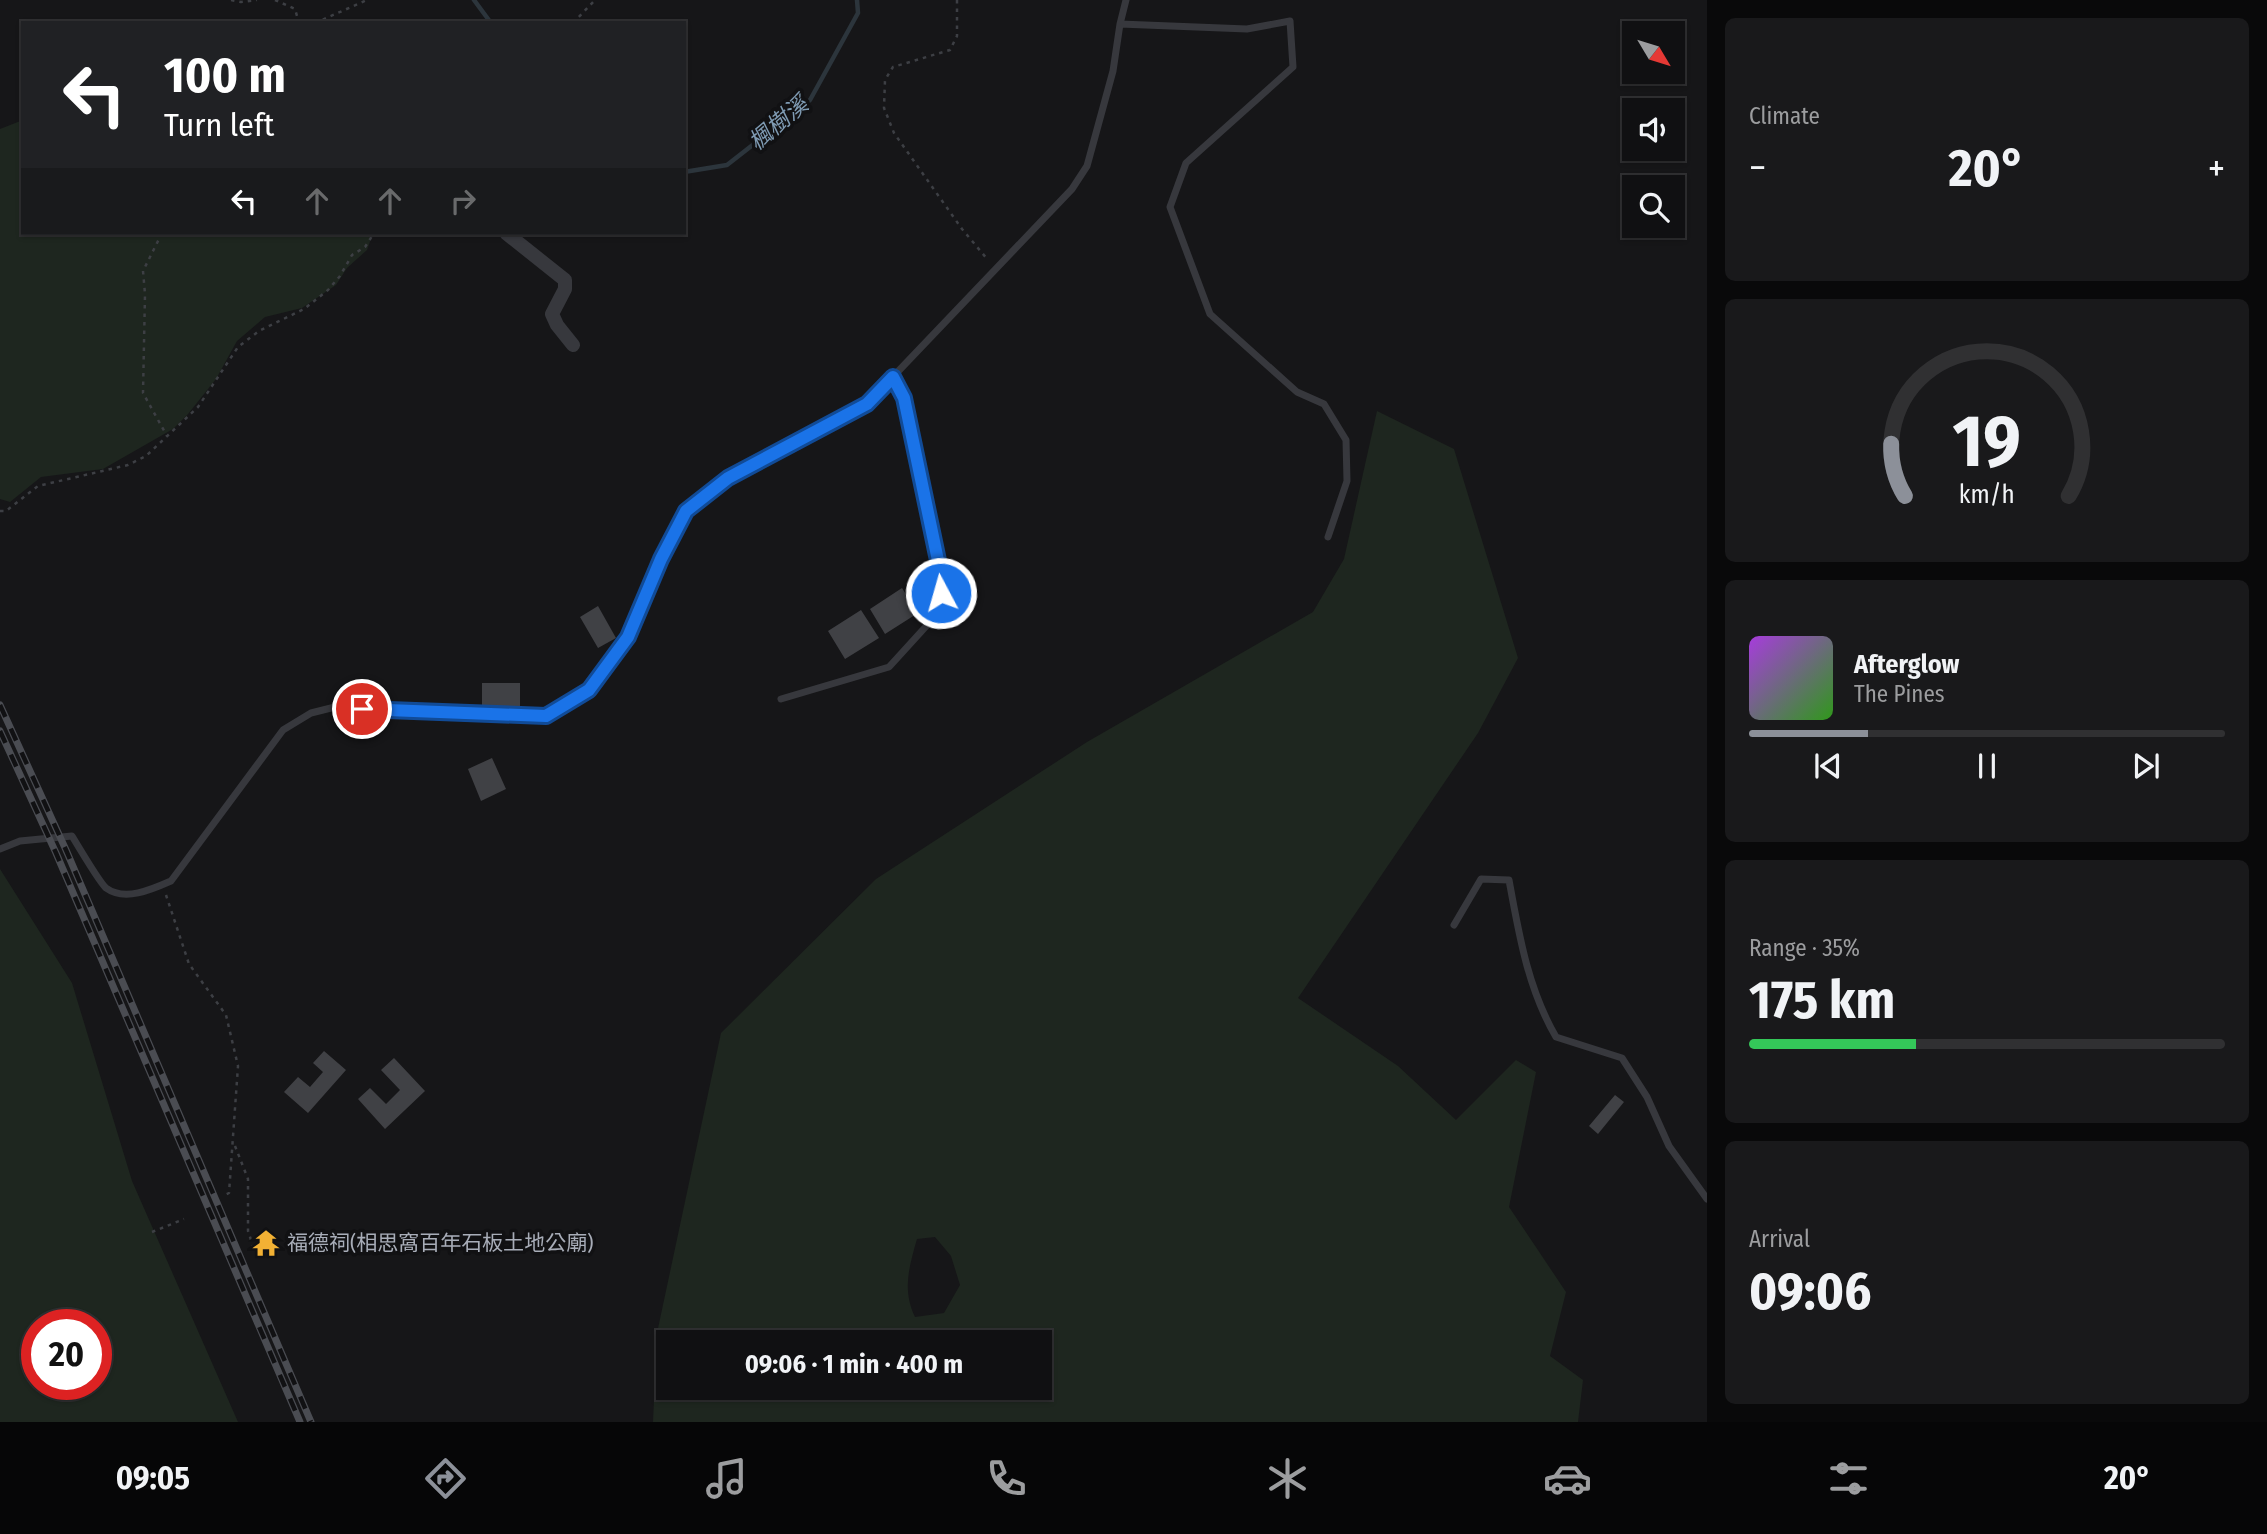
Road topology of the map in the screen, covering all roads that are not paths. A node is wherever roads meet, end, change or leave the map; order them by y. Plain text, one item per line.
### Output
1 (1126, 0) edge
2 (1120, 24) junction
3 (509, 235) edge
4 (573, 345) dead end
5 (893, 377) junction
6 (1328, 537) dead end
7 (781, 699) dead end
8 (0, 849) edge
9 (1454, 925) dead end
10 (1707, 1199) edge

1 - 2 lane
2 - 5 lane
2 - 6 lane
3 - 4 street
5 - 7 lane
5 - 8 lane
9 - 10 lane

